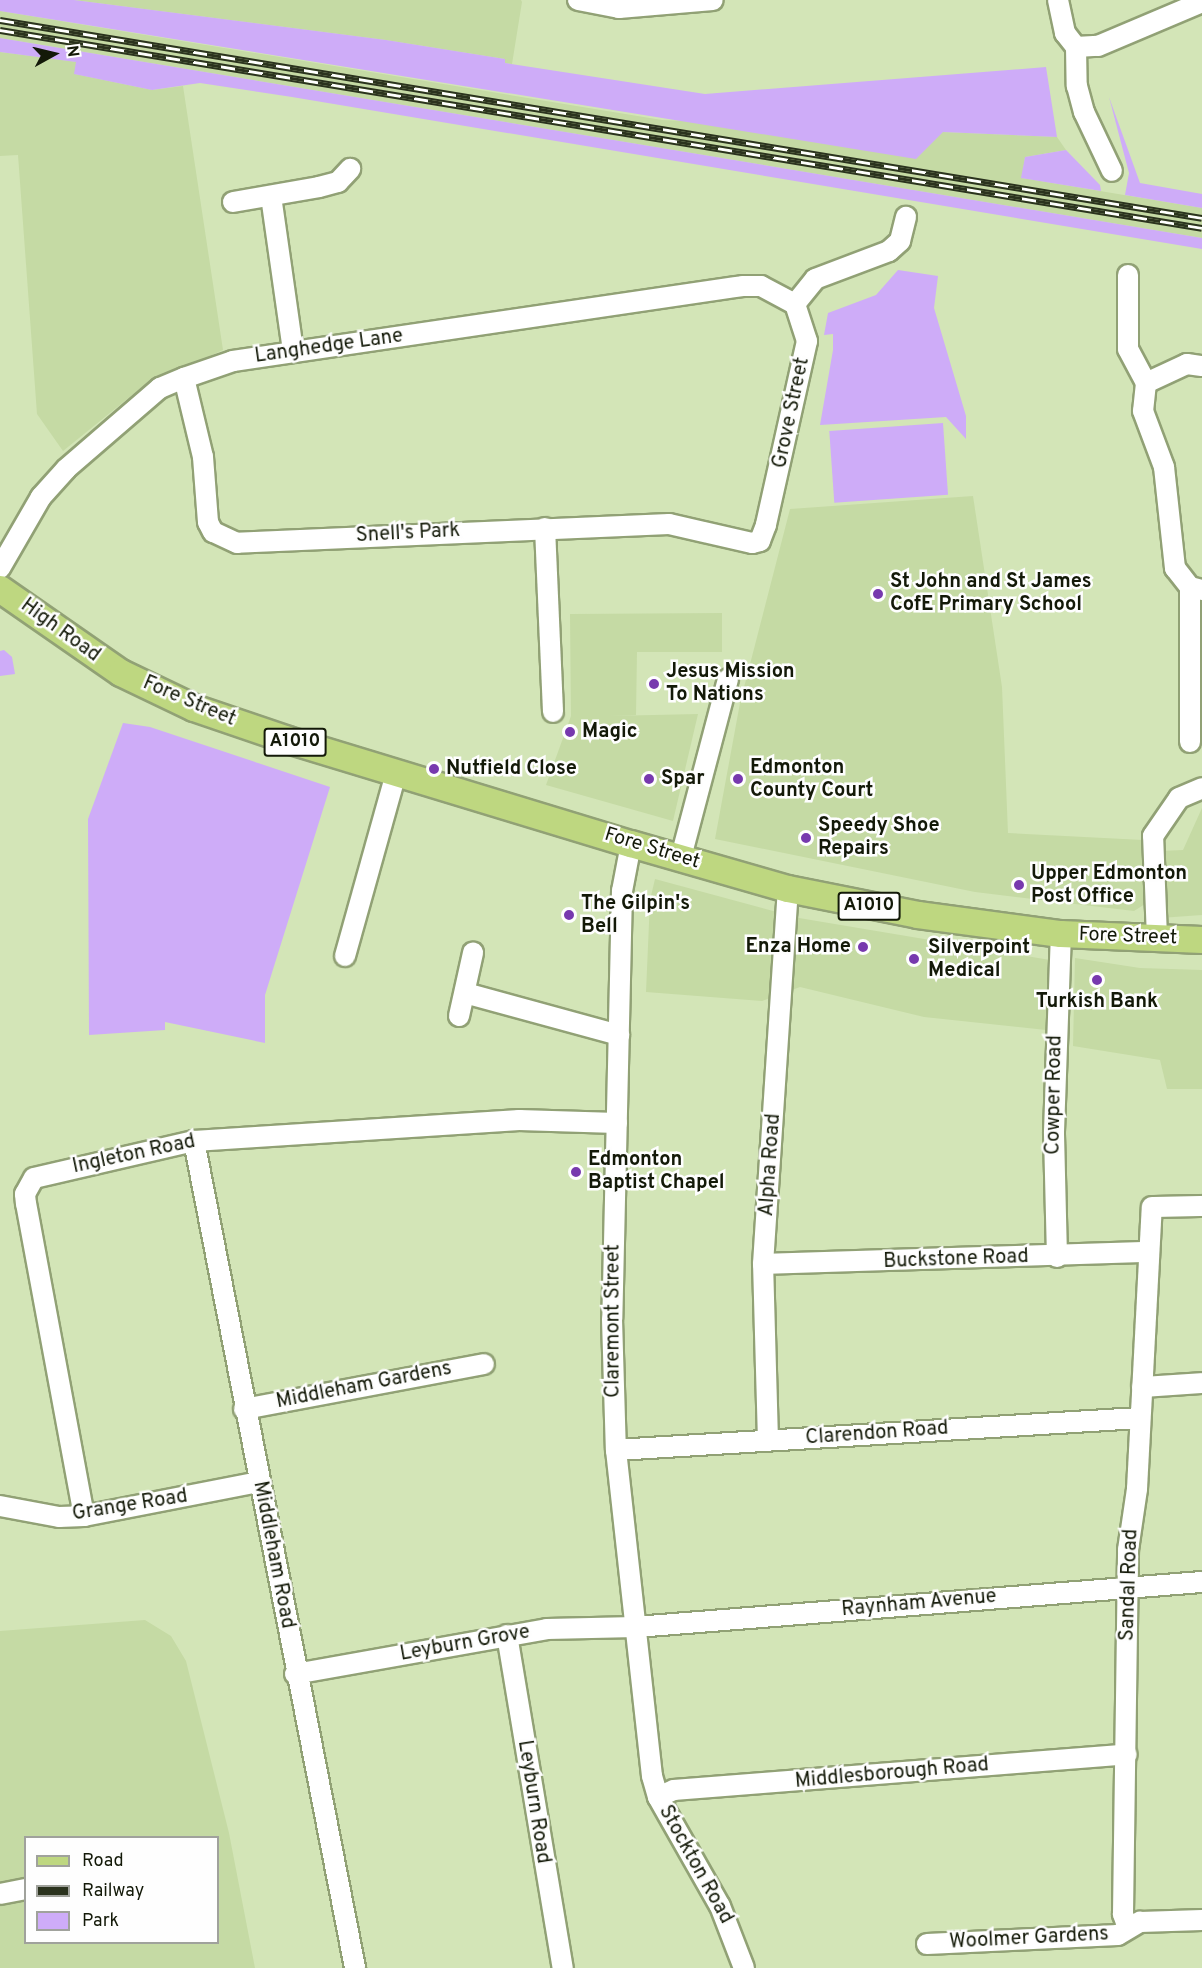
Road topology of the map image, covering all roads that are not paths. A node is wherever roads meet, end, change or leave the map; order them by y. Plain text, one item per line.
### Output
1 (578, 0) edge
2 (713, 0) edge
3 (1058, 0) edge
4 (1201, 5) edge
5 (1076, 47) junction
6 (350, 169) dead end
7 (1112, 171) dead end
8 (272, 196) junction
9 (233, 202) dead end
10 (906, 217) dead end
11 (1128, 275) dead end
12 (795, 304) junction
13 (293, 350) junction
14 (1202, 366) edge
15 (184, 378) junction
16 (1146, 383) junction
17 (545, 528) junction
18 (760, 541) joint
19 (0, 568) edge
20 (1196, 588) edge
21 (0, 589) edge
22 (121, 673) joint
23 (728, 679) dead end
24 (553, 712) dead end
25 (1190, 742) dead end
26 (396, 773) junction
27 (1202, 788) edge
28 (631, 844) junction
29 (681, 857) junction
30 (788, 890) junction
31 (1061, 934) junction
32 (1157, 938) junction
33 (1202, 940) edge
34 (473, 953) dead end
35 (345, 956) dead end
36 (465, 993) junction
37 (459, 1016) dead end
38 (619, 1035) junction
39 (617, 1123) junction
40 (194, 1141) junction
41 (1202, 1206) edge
42 (1149, 1252) junction
43 (1057, 1257) junction
44 (763, 1264) junction
45 (484, 1364) dead end
46 (1202, 1383) edge
47 (1142, 1388) junction
48 (244, 1409) junction
49 (1139, 1418) junction
50 (768, 1441) junction
51 (615, 1449) junction
52 (259, 1482) junction
53 (0, 1506) edge
54 (84, 1516) junction
55 (1202, 1582) edge
56 (1127, 1587) junction
57 (636, 1627) junction
58 (507, 1635) junction
59 (295, 1674) junction
60 (1127, 1754) junction
61 (658, 1797) junction
62 (24, 1890) edge
63 (0, 1894) edge
64 (1202, 1920) edge
65 (1128, 1928) junction
66 (927, 1944) dead end
67 (355, 1968) edge
68 (563, 1968) edge
69 (744, 1968) edge

1 - 2 street
3 - 5 street
4 - 5 street
5 - 7 street
6 - 8 street
8 - 9 street
8 - 13 street
10 - 12 street
11 - 16 street
12 - 13 street, Langhedge Lane
12 - 18 street, Grove Street
13 - 15 street, Langhedge Lane
14 - 16 street
15 - 17 street, Snell's Park
15 - 19 street, Langhedge Lane
16 - 20 street
17 - 18 street, Snell's Park
17 - 24 street
20 - 25 street
21 - 22 main road, High Road / A1010
22 - 26 main road, Fore Street / A1010
23 - 29 street
26 - 28 main road, Fore Street / A1010
26 - 35 street
27 - 32 street
28 - 29 main road, Fore Street / A1010
28 - 38 street, Claremont Street
29 - 30 main road, Fore Street / A1010
30 - 31 main road, Fore Street / A1010
30 - 44 street, Alpha Road
31 - 32 main road, Fore Street / A1010
31 - 43 street, Cowper Road
32 - 33 main road, Fore Street / A1010
34 - 36 street
36 - 37 street
36 - 38 street
38 - 39 street, Claremont Street
39 - 40 street, Ingleton Road
39 - 51 street, Claremont Street
40 - 48 street, Middleham Road
40 - 54 street, Ingleton Road
41 - 42 street, Sandal Road
42 - 43 street, Buckstone Road
42 - 47 street, Sandal Road
43 - 44 street, Buckstone Road
44 - 50 street, Alpha Road
45 - 48 street, Middleham Gardens
46 - 47 street
47 - 49 street, Sandal Road
48 - 52 street, Middleham Road
49 - 50 street, Clarendon Road
49 - 56 street, Sandal Road
50 - 51 street, Clarendon Road
51 - 57 street, Claremont Street
52 - 54 street, Grange Road
52 - 59 street, Middleham Road
53 - 54 street, Grange Road
55 - 56 street, Raynham Avenue
56 - 57 street, Raynham Avenue
56 - 60 street, Sandal Road
57 - 58 street, Leyburn Grove
57 - 61 street, Claremont Street
58 - 59 street, Leyburn Grove
58 - 68 street, Leyburn Road
59 - 67 street, Middleham Road
60 - 61 street, Middlesborough Road
60 - 65 street, Sandal Road
61 - 69 street, Stockton Road
62 - 63 street
64 - 65 street, Woolmer Gardens
65 - 66 street, Woolmer Gardens

